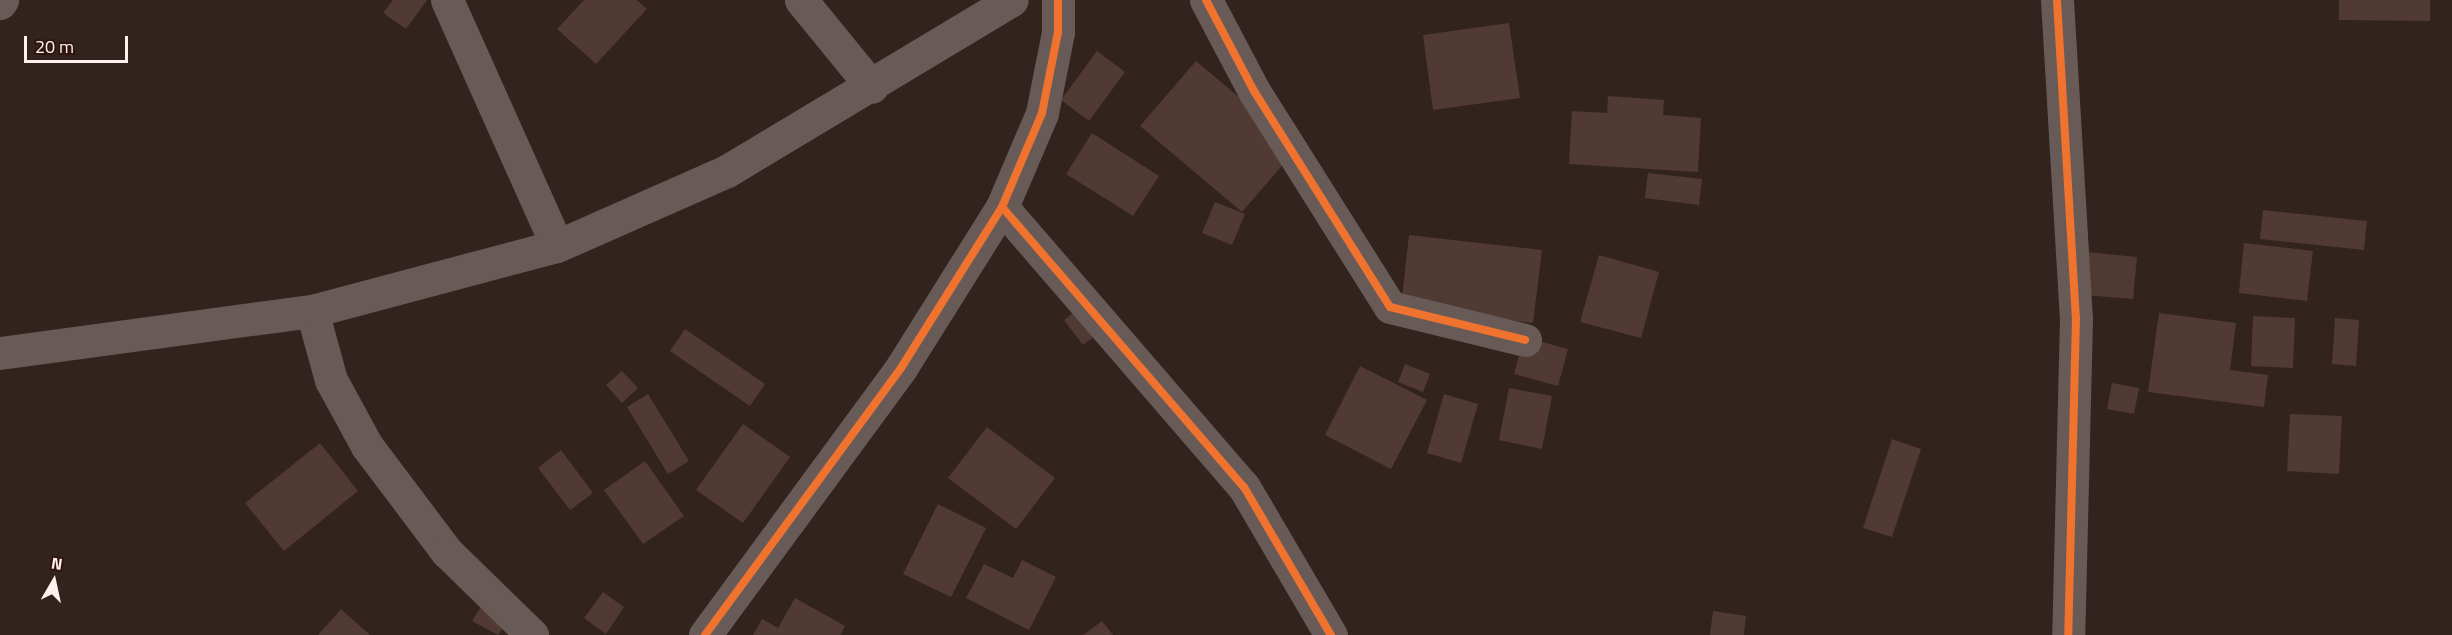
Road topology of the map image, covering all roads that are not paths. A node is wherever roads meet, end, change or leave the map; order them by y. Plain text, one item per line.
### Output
1 (447, 0) edge
2 (801, 0) edge
3 (1012, 0) edge
4 (1058, 0) edge
5 (1206, 0) edge
6 (2057, 0) edge
7 (872, 87) junction
8 (1002, 207) junction
9 (557, 246) junction
10 (312, 311) junction
11 (1525, 340) dead end
12 (0, 353) edge
13 (532, 635) edge
14 (705, 635) edge
15 (1331, 635) edge
16 (2068, 635) edge

1 - 9 street
2 - 7 street
3 - 7 street
4 - 8 street
5 - 11 street
6 - 16 street
7 - 9 street
8 - 14 street
8 - 15 street
9 - 10 street
10 - 12 street
10 - 13 street

